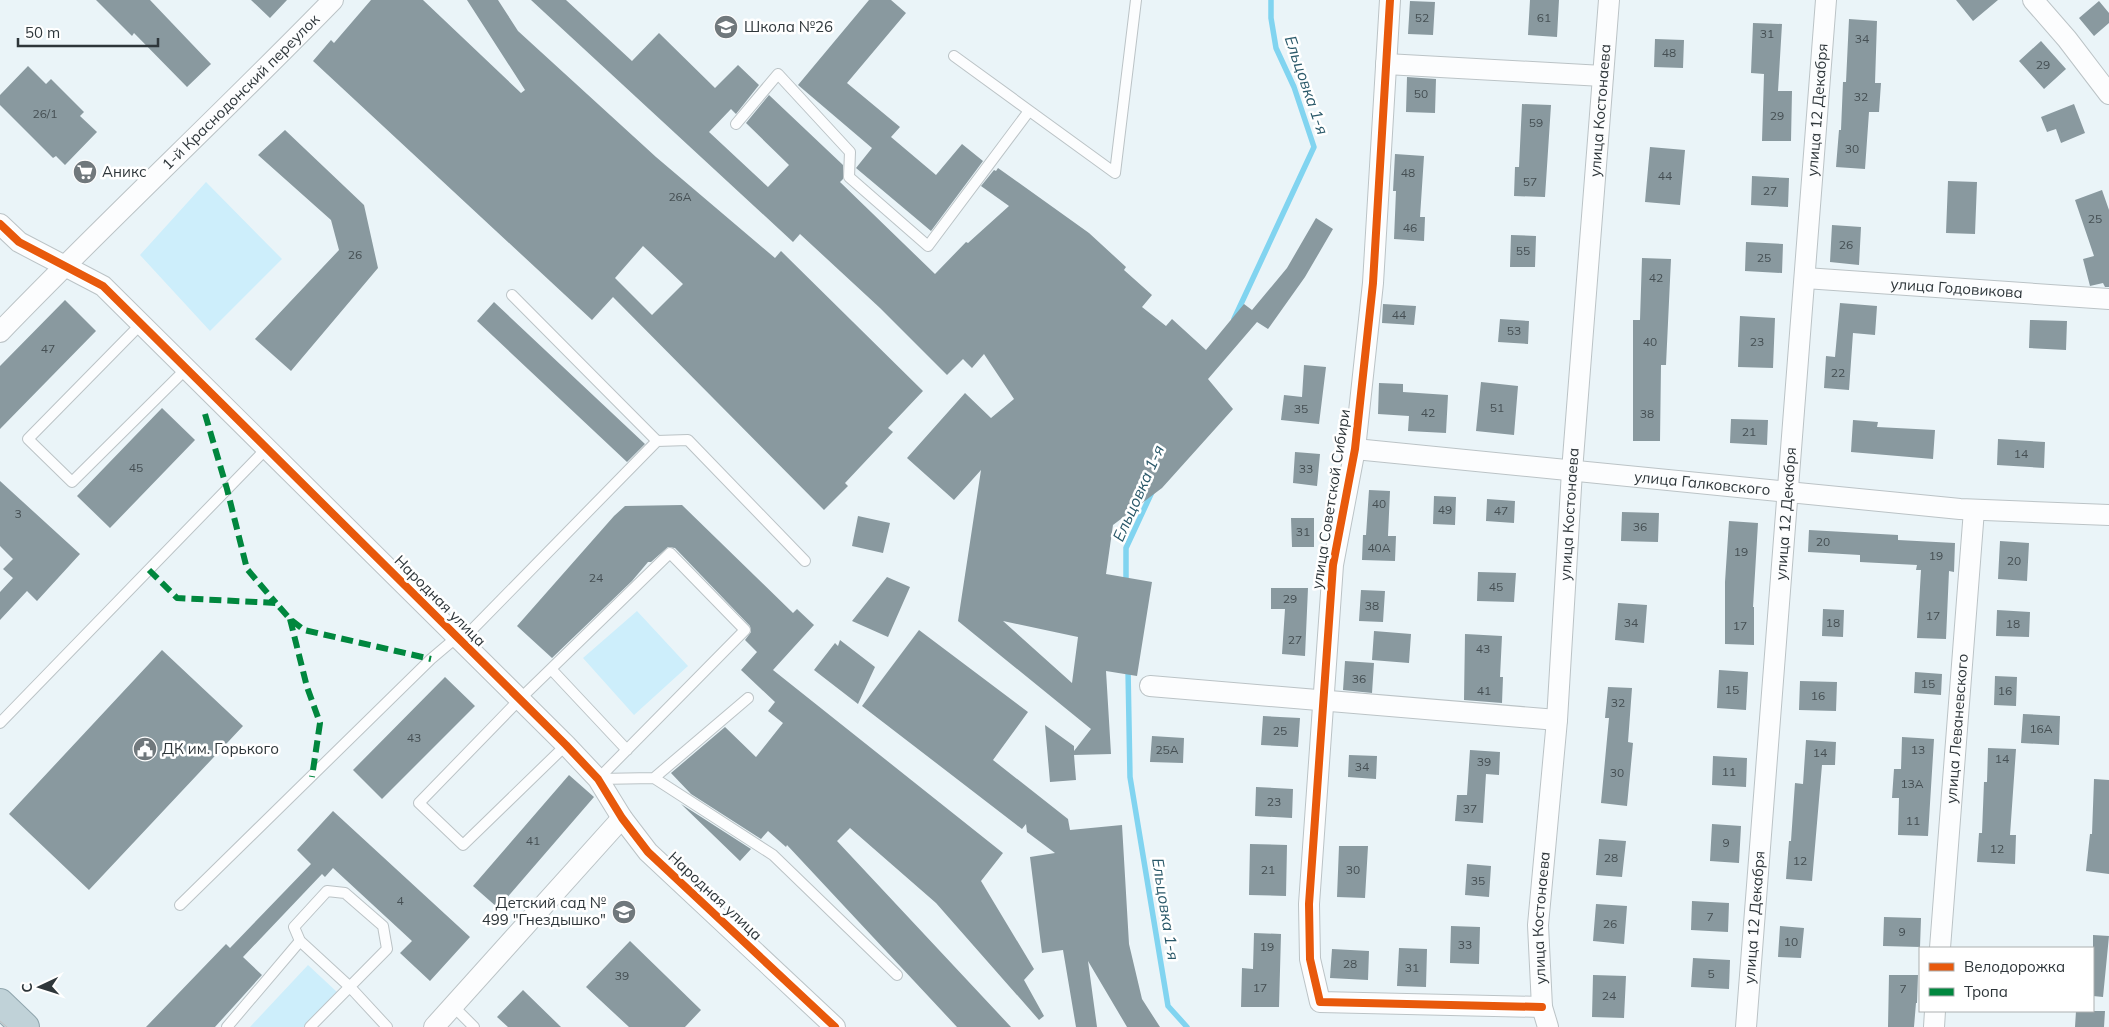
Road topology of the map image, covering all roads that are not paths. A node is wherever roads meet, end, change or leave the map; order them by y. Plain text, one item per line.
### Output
1 (333, 0) edge
2 (1136, 0) edge
3 (1390, 0) edge
4 (1609, 0) edge
5 (1826, 0) edge
6 (2033, 0) edge
7 (954, 56) dead end
8 (1386, 64) junction
9 (1602, 76) junction
10 (2109, 94) edge
11 (1029, 111) junction
12 (736, 124) dead end
13 (0, 224) edge
14 (64, 266) junction
15 (1805, 278) junction
16 (512, 295) dead end
17 (2109, 299) edge
18 (141, 324) junction
19 (0, 332) edge
20 (186, 369) junction
21 (658, 441) junction
22 (267, 448) junction
23 (1355, 449) junction
24 (1572, 471) junction
25 (1788, 491) junction
26 (1974, 510) junction
27 (2109, 515) edge
28 (804, 560) dead end
29 (459, 638) junction
30 (551, 669) junction
31 (1150, 686) dead end
32 (748, 698) dead end
33 (520, 699) junction
34 (1324, 700) junction
35 (1558, 720) junction
36 (0, 724) edge
37 (566, 745) junction
38 (627, 750) junction
39 (654, 778) junction
40 (598, 779) junction
41 (622, 818) junction
42 (180, 906) dead end
43 (300, 941) junction
44 (1940, 947) edge
45 (897, 975) dead end
46 (350, 987) junction
47 (0, 1003) edge
48 (453, 1006) junction
49 (1542, 1007) junction
50 (1935, 1012) edge
51 (25, 1027) edge
52 (227, 1027) edge
53 (310, 1027) edge
54 (387, 1027) edge
55 (434, 1027) edge
56 (474, 1027) edge
57 (835, 1027) edge
58 (1548, 1027) edge
59 (1746, 1027) edge
60 (1934, 1027) edge

1 - 14 street, 1-й Краснодонский переулок
2 - 11 lane
3 - 8 street, улица Советской Сибири
4 - 9 street, улица Костонаева
5 - 15 street, улица 12 Декабря
6 - 10 street
7 - 11 lane
8 - 9 street
8 - 23 street, улица Советской Сибири
9 - 24 street, улица Костонаева
11 - 12 lane
13 - 14 street, Народная улица
14 - 18 street, Народная улица
14 - 19 street, 1-й Краснодонский переулок
15 - 17 street, улица Годовикова
15 - 25 street, улица 12 Декабря
16 - 21 lane
18 - 20 street, Народная улица
18 - 20 lane
20 - 22 street, Народная улица
21 - 28 lane
21 - 29 lane
22 - 29 street, Народная улица
22 - 36 lane
23 - 24 street, улица Галковского
23 - 34 street, улица Советской Сибири
24 - 25 street, улица Галковского
24 - 35 street, улица Костонаева
25 - 26 street, улица Галковского
25 - 59 street, улица 12 Декабря
26 - 27 street, улица Галковского
26 - 44 street, улица Леваневского
29 - 33 street, Народная улица
29 - 42 lane
30 - 33 lane
30 - 38 lane
30 - 38 lane
31 - 34 street
32 - 39 lane
33 - 37 street, Народная улица
33 - 37 lane
34 - 35 street
34 - 49 street, улица Советской Сибири
35 - 49 street, улица Костонаева
37 - 40 street, Народная улица
38 - 40 lane
39 - 40 lane
39 - 45 lane
40 - 41 street, Народная улица
41 - 48 street
41 - 57 street, Народная улица
43 - 46 lane
43 - 46 lane
43 - 52 lane
46 - 53 lane
46 - 54 lane
47 - 51 highway
48 - 55 street
48 - 56 lane
49 - 58 street, улица Костонаева
50 - 60 street

